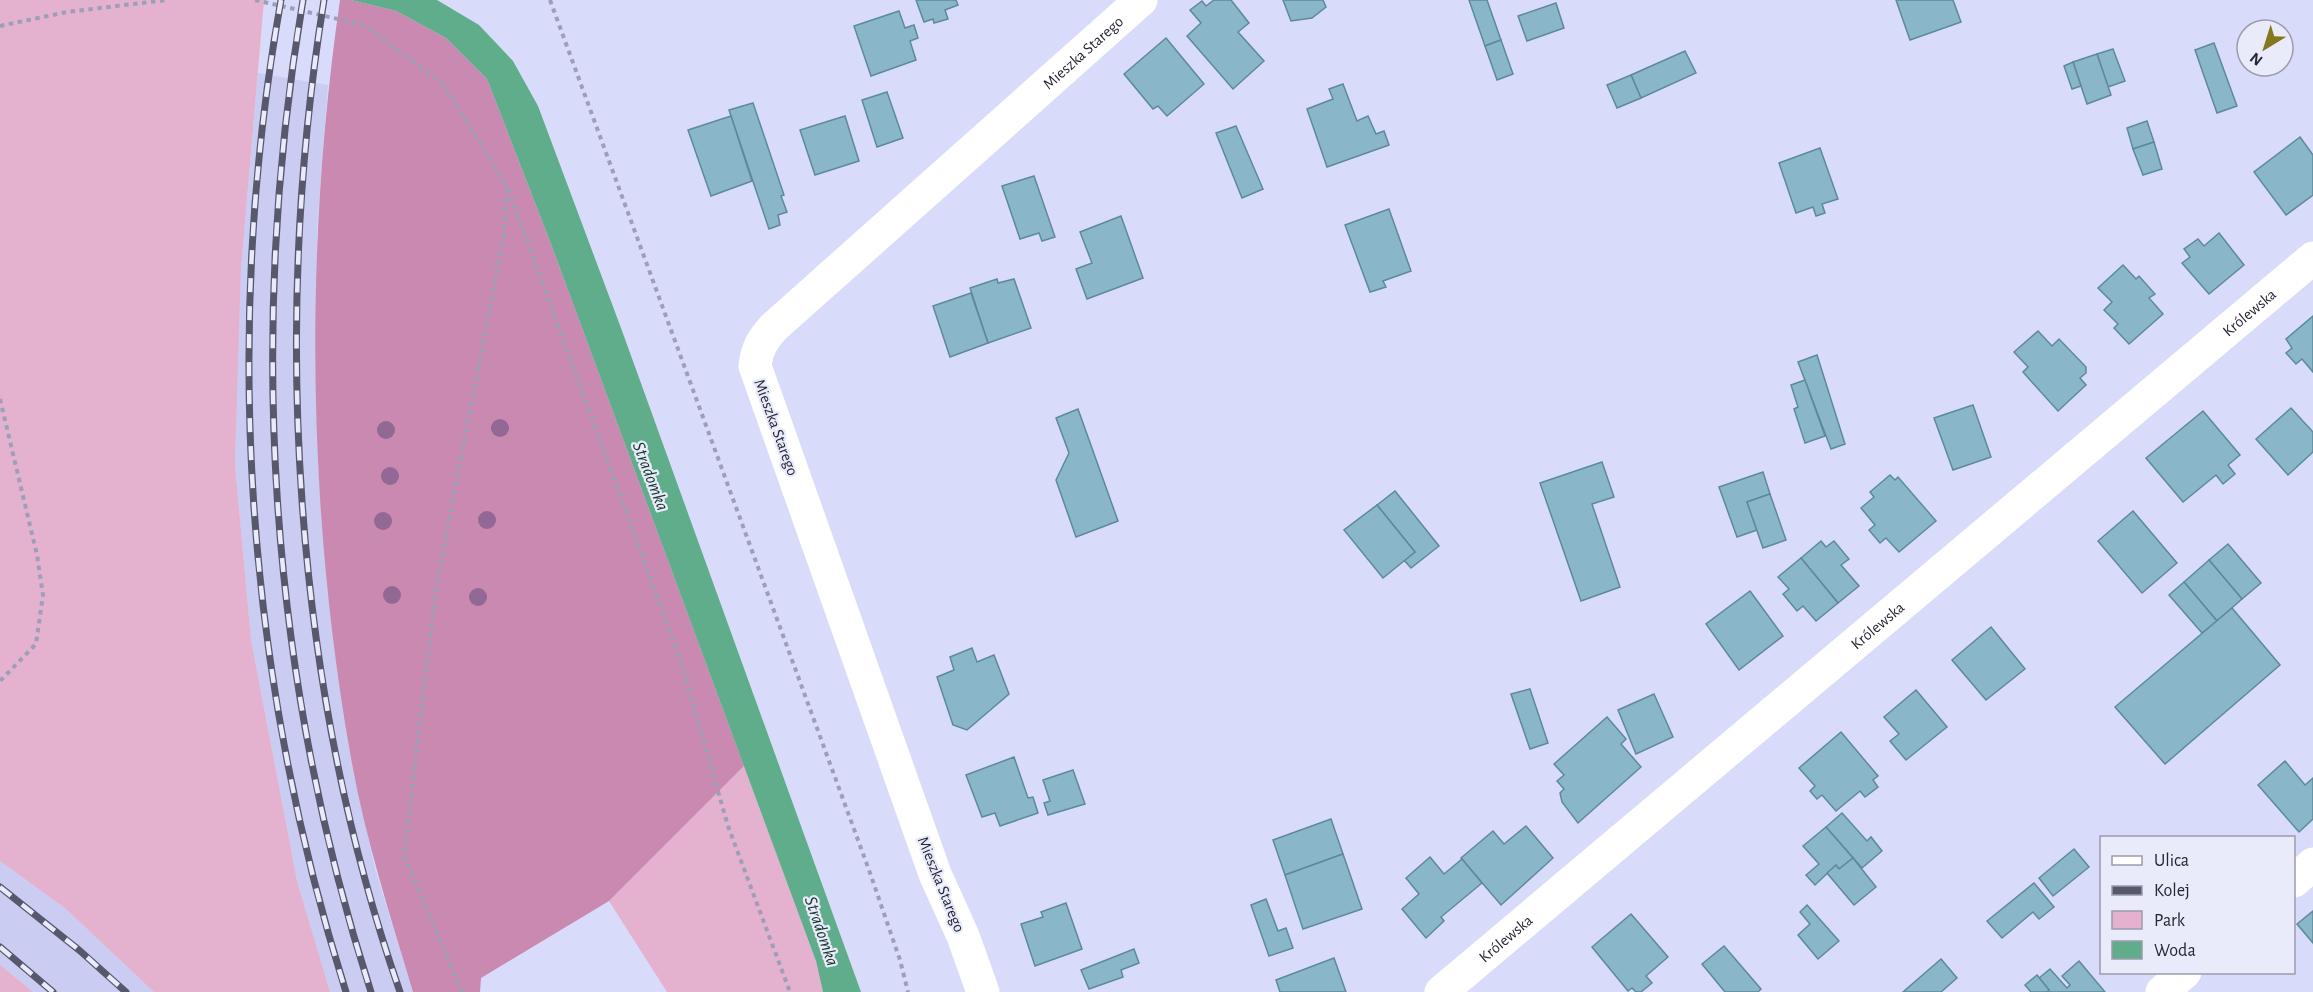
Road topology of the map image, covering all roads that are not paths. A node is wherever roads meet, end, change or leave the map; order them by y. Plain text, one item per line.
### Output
1 (1141, 0) edge
2 (2313, 258) edge
3 (2313, 864) edge
4 (2295, 880) edge
5 (2183, 974) edge
6 (983, 992) edge
7 (1441, 992) edge
8 (2162, 992) edge

1 - 6 street, Mieszka Starego
2 - 7 street, Królewska
3 - 4 street
5 - 8 street

